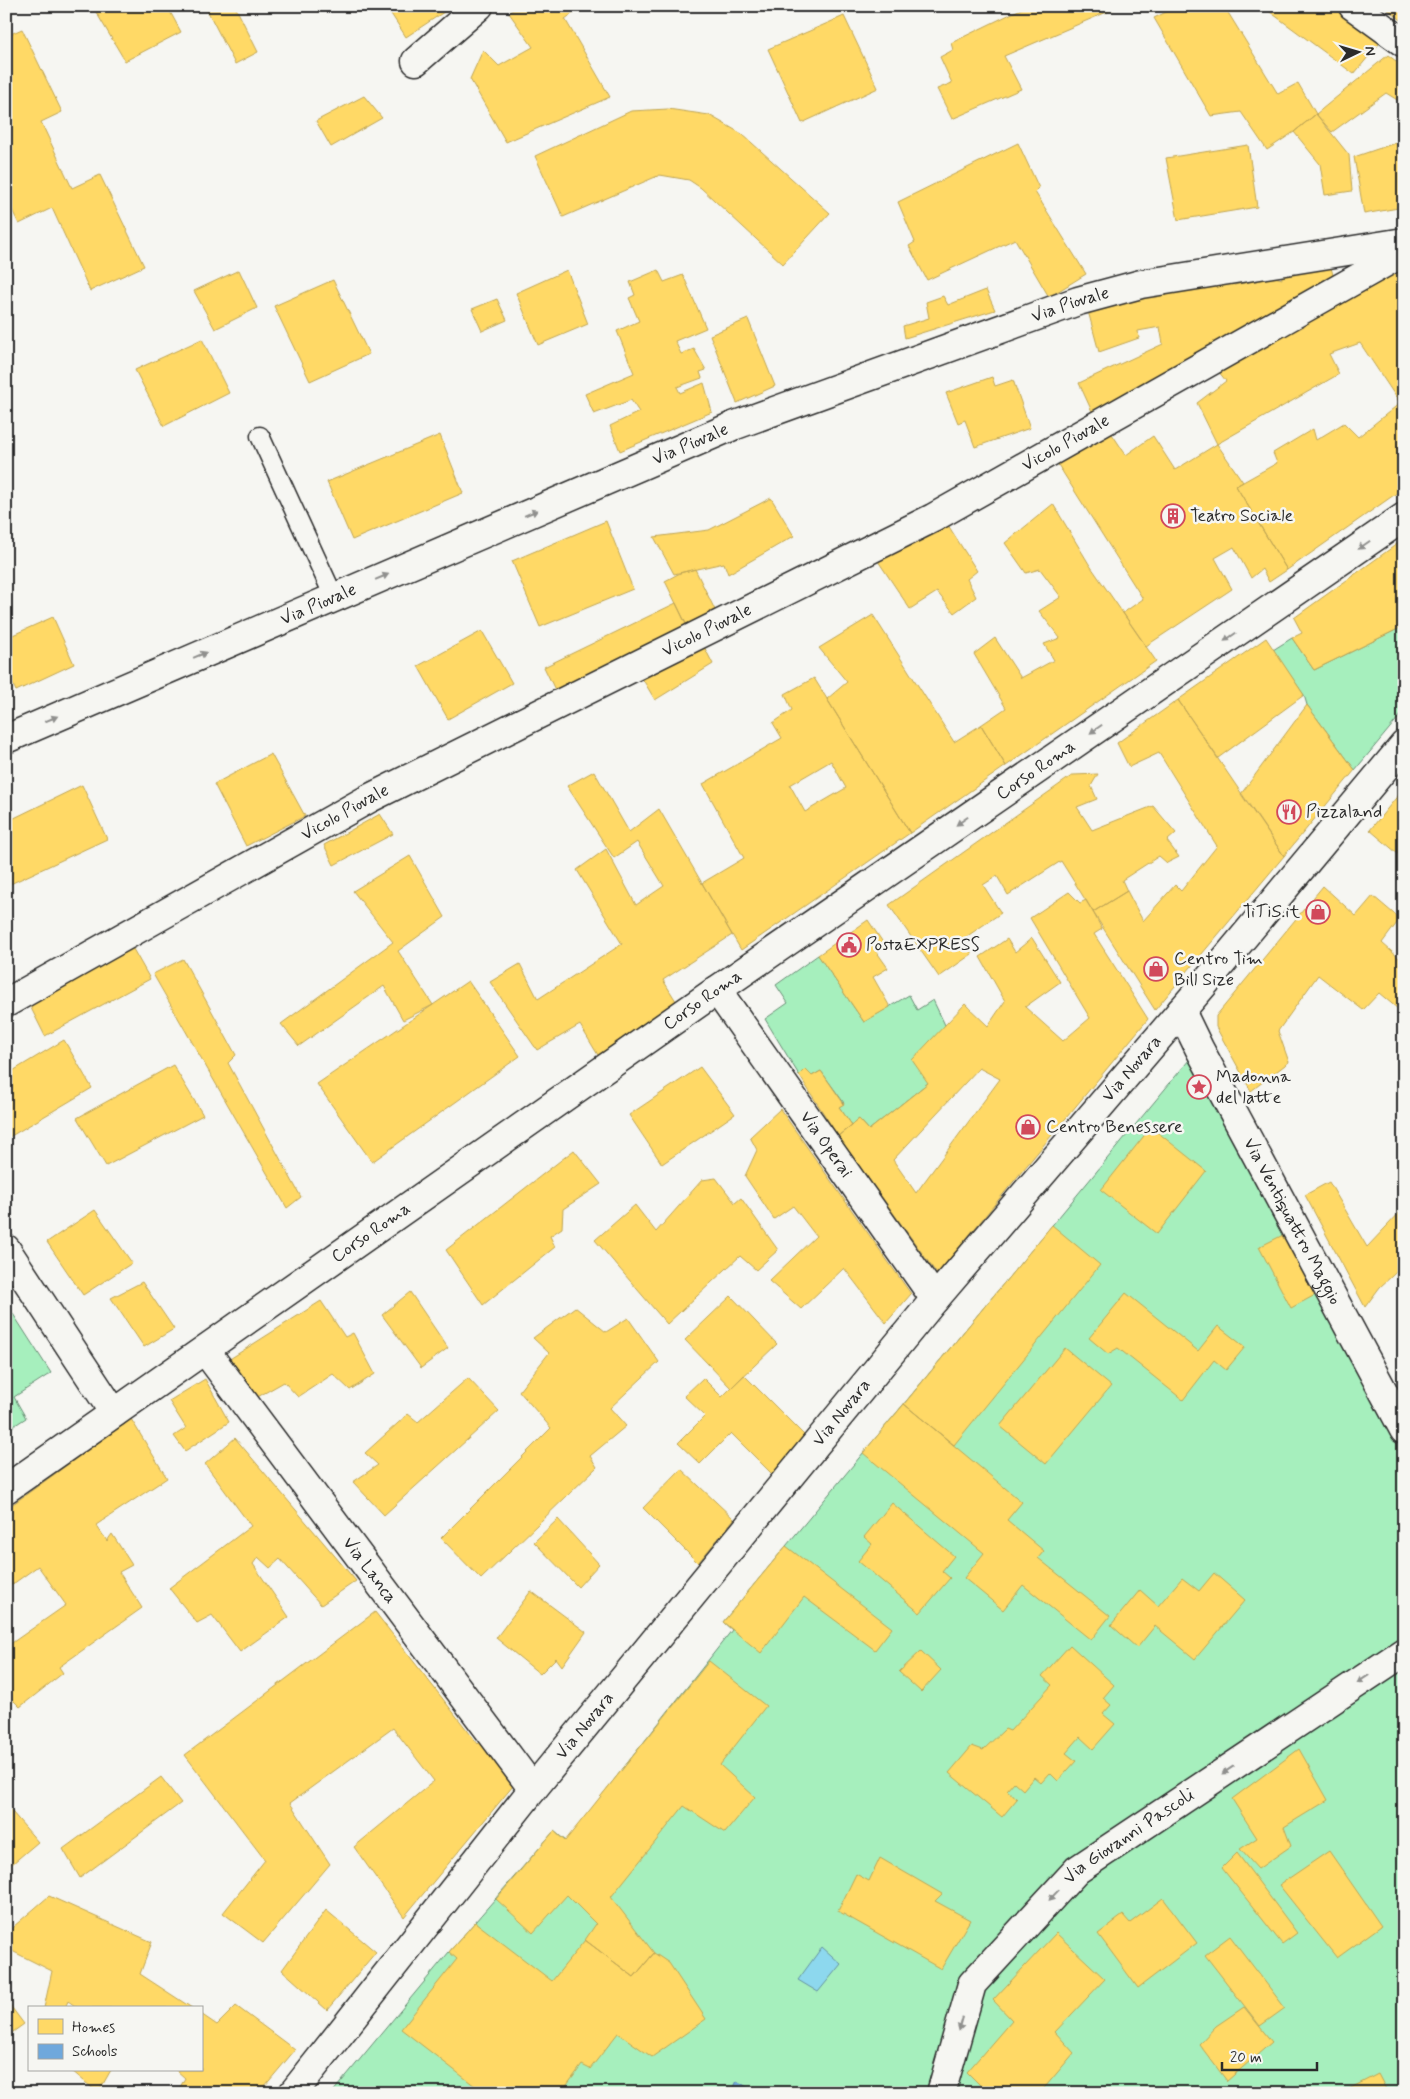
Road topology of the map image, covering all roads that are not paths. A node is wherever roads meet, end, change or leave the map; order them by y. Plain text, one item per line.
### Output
1 (479, 6) edge
2 (1353, 6) edge
3 (1404, 43) edge
4 (416, 61) dead end
5 (1404, 242) edge
6 (1404, 252) edge
7 (260, 436) dead end
8 (1404, 517) edge
9 (334, 597) junction
10 (6, 739) edge
11 (1404, 744) edge
12 (717, 990) junction
13 (6, 1003) edge
14 (1181, 1011) junction
15 (6, 1249) edge
16 (935, 1299) junction
17 (205, 1350) junction
18 (114, 1413) junction
19 (1404, 1430) edge
20 (6, 1489) edge
21 (1404, 1652) edge
22 (533, 1789) junction
23 (293, 2093) edge
24 (940, 2093) edge

1 - 4 street
2 - 3 street
9 -> 5 street, Via Piovale
6 - 13 street, Vicolo Piovale
7 - 9 lane
8 -> 12 street, Corso Roma
10 -> 9 street, Via Piovale
11 - 14 street, Via Novara
12 - 16 street, Via Operai
12 - 17 street, Corso Roma
14 - 16 street, Via Novara
14 - 19 street, Via Ventiquattro Maggio
15 - 18 street
16 - 22 street, Via Novara
17 - 18 street, Corso Roma
17 - 22 street, Via Lanca
18 - 20 street, Corso Roma
21 -> 24 street, Via Giovanni Pascoli
22 - 23 street, Via Novara

